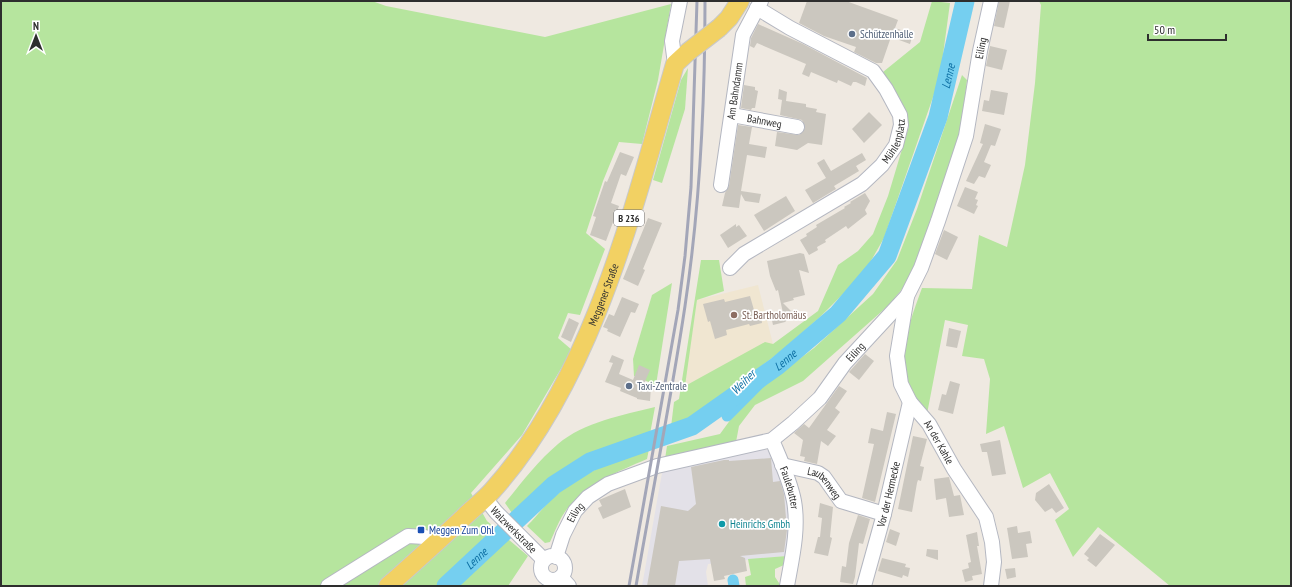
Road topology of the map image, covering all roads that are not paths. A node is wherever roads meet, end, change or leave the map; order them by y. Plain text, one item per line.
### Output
1 (680, 1) edge
2 (740, 1) edge
3 (991, 1) edge
4 (759, 5) edge
5 (675, 64) junction
6 (732, 115) junction
7 (797, 127) dead end
8 (721, 185) dead end
9 (730, 268) dead end
10 (907, 296) junction
11 (910, 402) junction
12 (772, 440) junction
13 (782, 465) junction
14 (485, 498) junction
15 (884, 514) junction
16 (435, 544) junction
17 (545, 555) junction
18 (545, 582) edge
19 (565, 582) edge
20 (328, 586) edge
21 (388, 586) edge
22 (787, 586) edge
23 (864, 586) edge
24 (990, 586) edge

1 - 5 street
2 - 5 main road, bridge
3 - 10 street, Eiling
4 - 6 street, Am Bahndamm
4 - 9 street, Mühlenplatz
5 - 14 main road, Meggener Straße / B 236
6 - 7 street, Bahnweg
6 - 8 street, Am Bahndamm
10 - 11 street, An der Kahle
10 - 12 street, Eiling
11 - 15 street, Vor der Hermecke
11 - 24 street, An der Kahle
12 - 13 street, Faulebutter
12 - 17 street, Eiling
13 - 15 street, Laubenweg
13 - 22 street, Faulebutter
14 - 16 main road, Meggener Straße / B 236
14 - 17 street, Walzwerkstraße
15 - 23 street, Vor der Hermecke
16 - 20 street
16 - 21 main road, Meggener Straße / B 236
17 - 18 street
17 - 19 street
18 - 19 street

